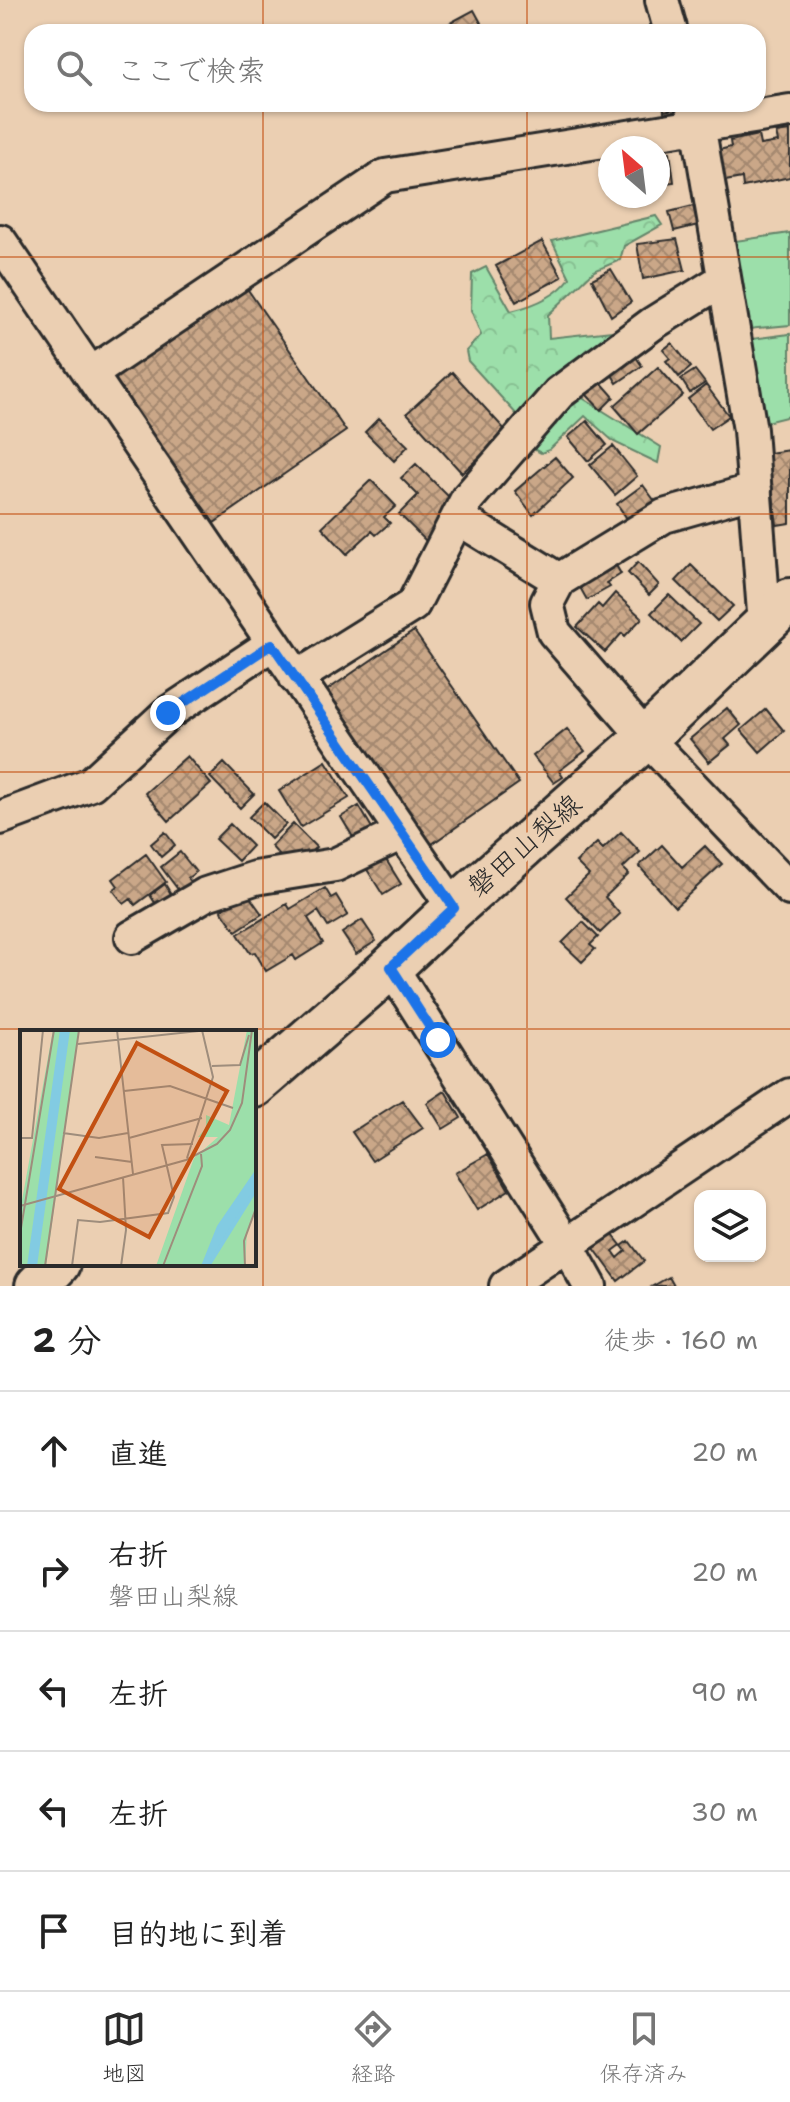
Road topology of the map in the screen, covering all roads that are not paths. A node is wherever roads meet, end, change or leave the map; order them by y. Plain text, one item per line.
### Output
1 (662, 0) edge
2 (669, 24) edge
3 (790, 111) edge
4 (758, 112) edge
5 (766, 112) edge
6 (695, 114) edge
7 (0, 241) edge
8 (724, 279) junction
9 (92, 373) junction
10 (755, 490) junction
11 (458, 518) junction
12 (559, 580) junction
13 (777, 613) edge
14 (272, 644) junction
15 (296, 678) junction
16 (646, 738) junction
17 (0, 818) edge
18 (402, 833) junction
19 (790, 889) edge
20 (454, 908) junction
21 (132, 937) dead end
22 (391, 967) junction
23 (256, 1084) edge
24 (790, 1095) edge
25 (566, 1243) junction
26 (56, 1266) edge
27 (37, 1286) edge
28 (506, 1286) edge
29 (590, 1286) edge

1 - 2 street
3 - 5 street
4 - 6 street
6 - 8 street
6 - 9 street
7 - 9 street
8 - 10 street
8 - 11 street
9 - 14 street
10 - 12 street
10 - 13 street
11 - 12 street
11 - 15 street
12 - 16 street
13 - 16 main road, 磐田山梨線
14 - 15 street
14 - 17 street
15 - 18 street
16 - 19 street
16 - 20 main road, 磐田山梨線
18 - 20 street
18 - 21 street
20 - 22 main road, 磐田山梨線
22 - 23 main road, 磐田山梨線
22 - 25 street
24 - 25 street
25 - 28 street
25 - 29 street
26 - 27 main road

